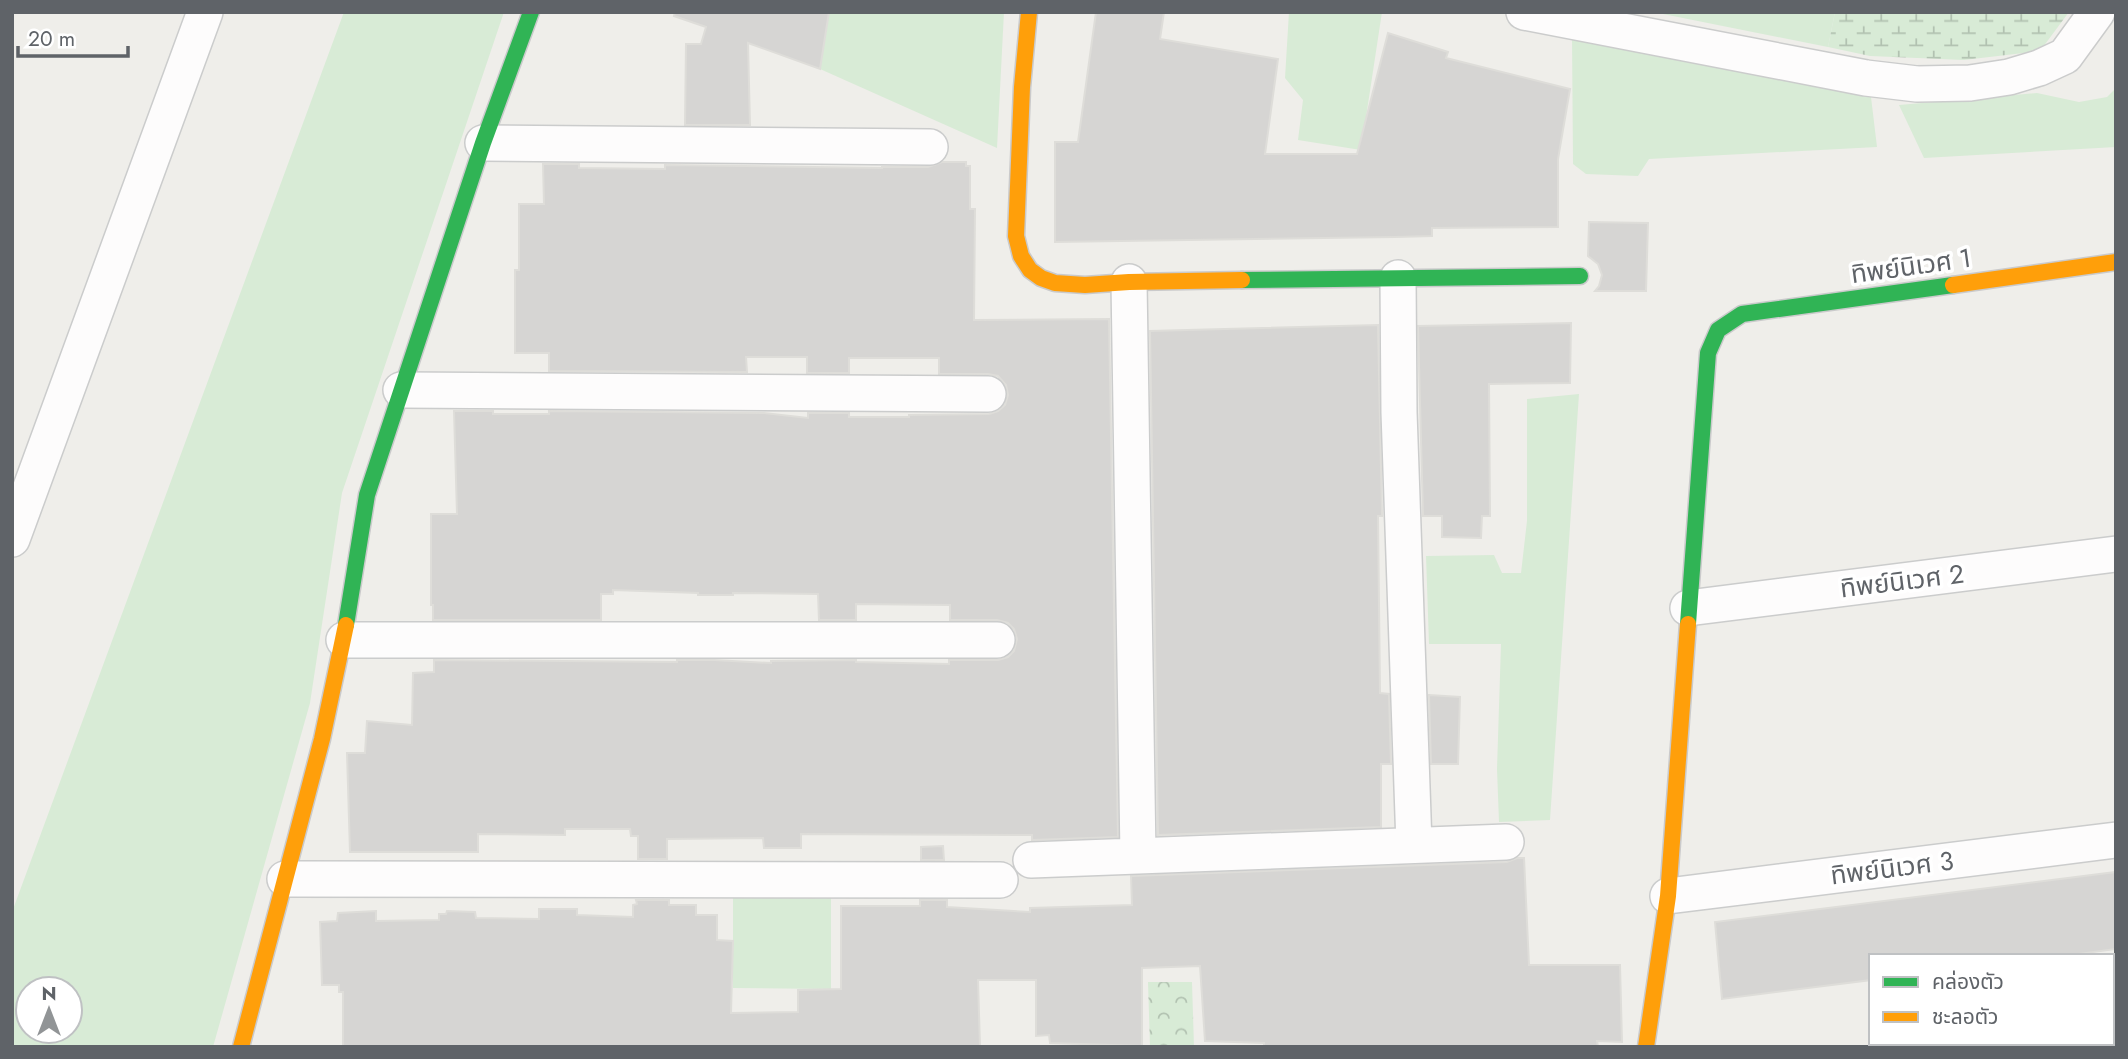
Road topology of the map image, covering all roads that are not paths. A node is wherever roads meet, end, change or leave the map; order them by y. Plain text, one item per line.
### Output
1 (205, 12) edge
2 (531, 12) edge
3 (1029, 12) edge
4 (1524, 12) edge
5 (2097, 12) edge
6 (483, 144) junction
7 (930, 146) dead end
8 (2116, 262) edge
9 (1580, 276) dead end
10 (1398, 278) junction
11 (1129, 282) junction
12 (401, 390) junction
13 (988, 394) dead end
14 (12, 539) edge
15 (2116, 554) edge
16 (1688, 608) junction
17 (344, 640) junction
18 (997, 640) dead end
19 (2116, 840) edge
20 (1506, 842) dead end
21 (1414, 845) junction
22 (1138, 855) junction
23 (1031, 860) dead end
24 (285, 879) junction
25 (1000, 880) dead end
26 (1668, 896) junction
27 (241, 1047) edge
28 (1646, 1047) edge

1 - 14 street
2 - 6 street
3 - 11 street
4 - 5 street
6 - 7 street
6 - 12 street
8 - 16 street, ทิพย์นิเวศ 1
9 - 10 street
10 - 11 street
10 - 21 street
11 - 22 street
12 - 13 street
12 - 17 street
15 - 16 street, ทิพย์นิเวศ 2
16 - 26 street
17 - 18 street
17 - 24 street
19 - 26 street, ทิพย์นิเวศ 3
20 - 21 street
21 - 22 street
22 - 23 street
24 - 25 street
24 - 27 street
26 - 28 street

